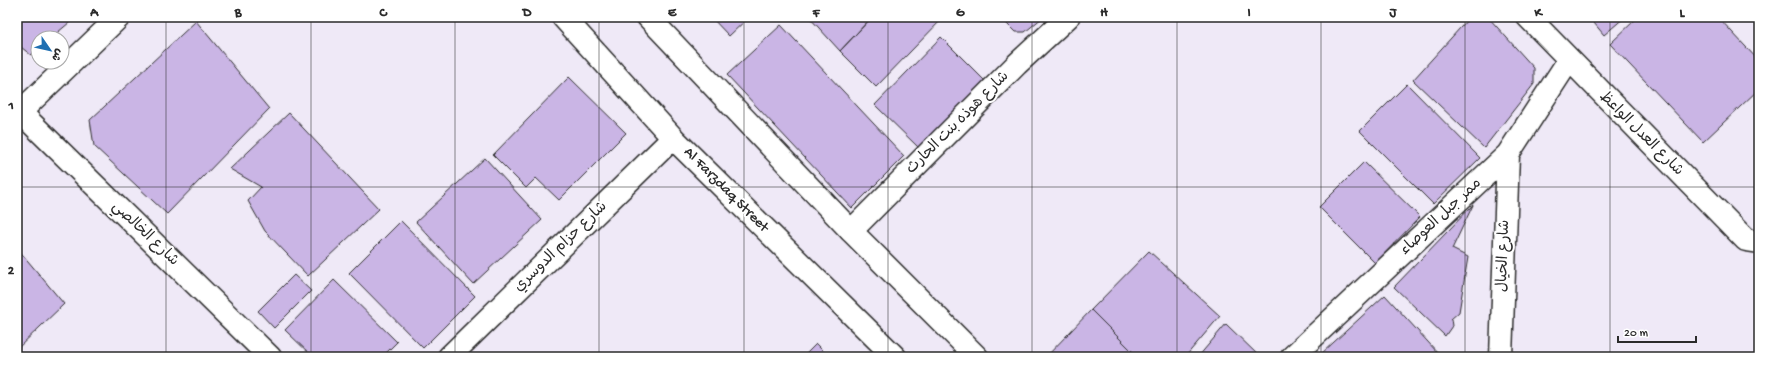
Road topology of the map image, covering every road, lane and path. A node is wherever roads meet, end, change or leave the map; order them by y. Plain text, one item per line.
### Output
1 (119, 17) edge
2 (563, 17) edge
3 (648, 17) edge
4 (1068, 17) edge
5 (1528, 17) edge
6 (1568, 60) junction
7 (18, 113) edge
8 (673, 138) junction
9 (1508, 154) junction
10 (851, 231) junction
11 (1759, 242) edge
12 (270, 357) edge
13 (449, 357) edge
14 (895, 357) edge
15 (977, 357) edge
16 (1292, 357) edge
17 (1501, 357) edge

1 - 7 street
2 - 8 street, Al Farzdaq Street
3 - 10 street
4 - 10 street, شارع هوذه بنت الحارث
5 - 6 street, شارع العدل الواعظ
6 - 9 street, ممر جبل العوصاء
6 - 11 street, شارع العدل الواعظ
7 - 12 street, شارع الخالصي
8 - 13 street, شارع حزام الدوسري
8 - 14 street, Al Farzdaq Street
9 - 16 street, ممر جبل العوصاء
9 - 17 street, شارع الخيال
10 - 15 street

